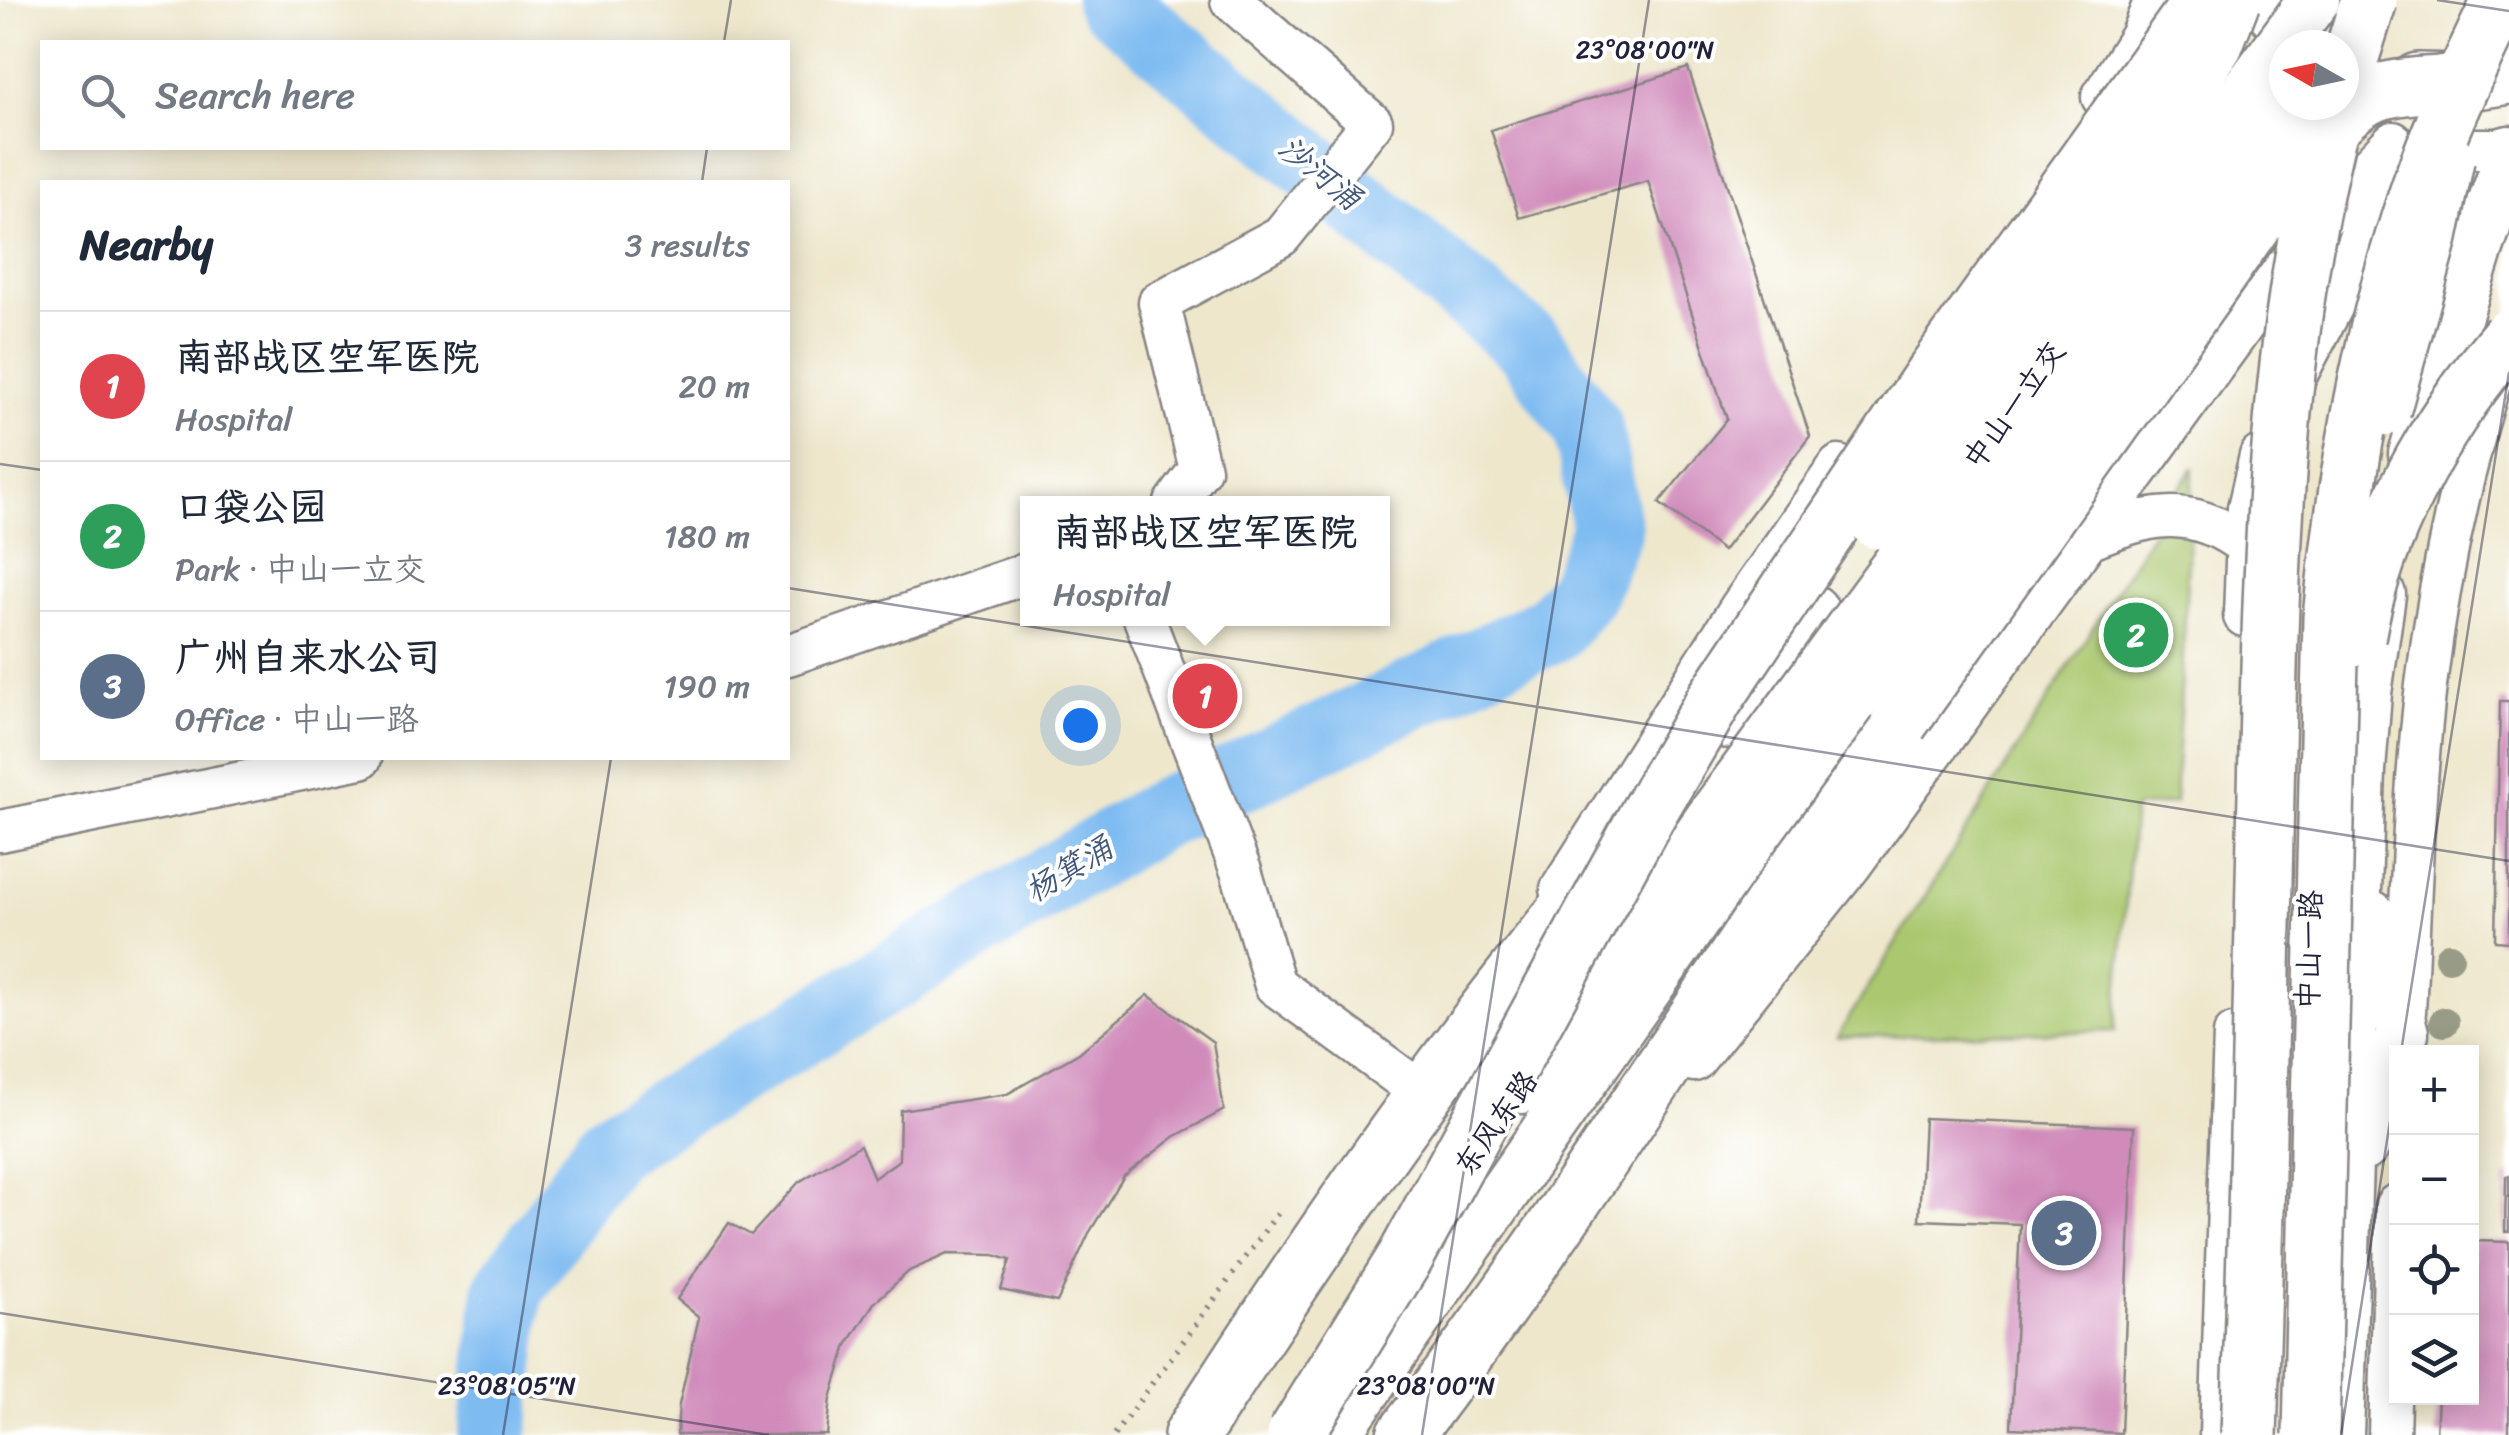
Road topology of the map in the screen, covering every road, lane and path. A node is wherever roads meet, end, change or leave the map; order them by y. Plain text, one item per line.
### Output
1 (1230, 0) edge
2 (2155, 0) edge
3 (2190, 0) edge
4 (2202, 0) edge
5 (2232, 0) edge
6 (2265, 0) edge
7 (2314, 0) edge
8 (2367, 0) edge
9 (2502, 0) edge
10 (2298, 30) edge
11 (2344, 30) edge
12 (2358, 30) edge
13 (2359, 65) edge
14 (2509, 76) edge
15 (2449, 84) junction
16 (2269, 87) edge
17 (2276, 120) edge
18 (2324, 120) edge
19 (2333, 120) edge
20 (2393, 142) junction
21 (2509, 146) edge
22 (2509, 160) edge
23 (2509, 327) edge
24 (2509, 337) edge
25 (2388, 473) junction
26 (1181, 496) edge
27 (2086, 540) junction
28 (2246, 546) junction
29 (1020, 576) edge
30 (1810, 612) junction
31 (1147, 626) edge
32 (790, 654) edge
33 (1900, 722) junction
34 (352, 760) edge
35 (1734, 825) junction
36 (0, 831) edge
37 (2342, 843) junction
38 (1480, 1020) junction
39 (2403, 1043) edge
40 (1424, 1095) junction
41 (2230, 1129) junction
42 (2301, 1131) junction
43 (2348, 1192) junction
44 (1291, 1195) dead end
45 (2395, 1225) edge
46 (1523, 1272) junction
47 (1114, 1435) edge
48 (1192, 1435) edge
49 (1273, 1435) edge
50 (1295, 1435) edge
51 (1334, 1435) edge
52 (1406, 1435) edge
53 (2220, 1435) edge
54 (2250, 1435) edge
55 (2290, 1435) edge
56 (2311, 1435) edge
57 (2338, 1435) edge
58 (2390, 1435) edge

1 - 26 street
2 - 38 street
3 - 16 street
4 - 50 highway, bridge
5 - 30 highway, bridge
6 - 10 highway
7 - 35 main road, 中山一立交, bridge
8 - 11 main road
8 - 12 highway, bridge
9 - 37 highway, bridge
13 - 15 highway, bridge
14 - 15 highway
15 - 25 main road, bridge
15 - 33 highway, bridge
17 - 35 main road, 中山一立交, bridge
18 - 20 street
19 - 54 highway, bridge
20 - 21 street
20 - 27 street
20 - 28 street
22 - 25 main road
23 - 39 street
24 - 37 highway, bridge
25 - 37 main road, 中山一路
25 - 42 main road, 中山一路
27 - 28 street
27 - 46 street
28 - 41 street
29 - 32 street
30 - 33 street
30 - 38 highway
31 - 40 street
33 - 46 highway
34 - 36 street
35 - 49 main road, 东风东路
35 - 51 main road, 东风东路
37 - 39 main road
37 - 43 main road, 中山一路
37 - 56 highway, bridge
38 - 40 highway
39 - 43 main road
40 - 48 highway
41 - 42 main road
41 - 53 street
42 - 55 main road, 中山一路
43 - 57 main road, 中山一路
44 - 47 path
45 - 58 street
46 - 52 highway

